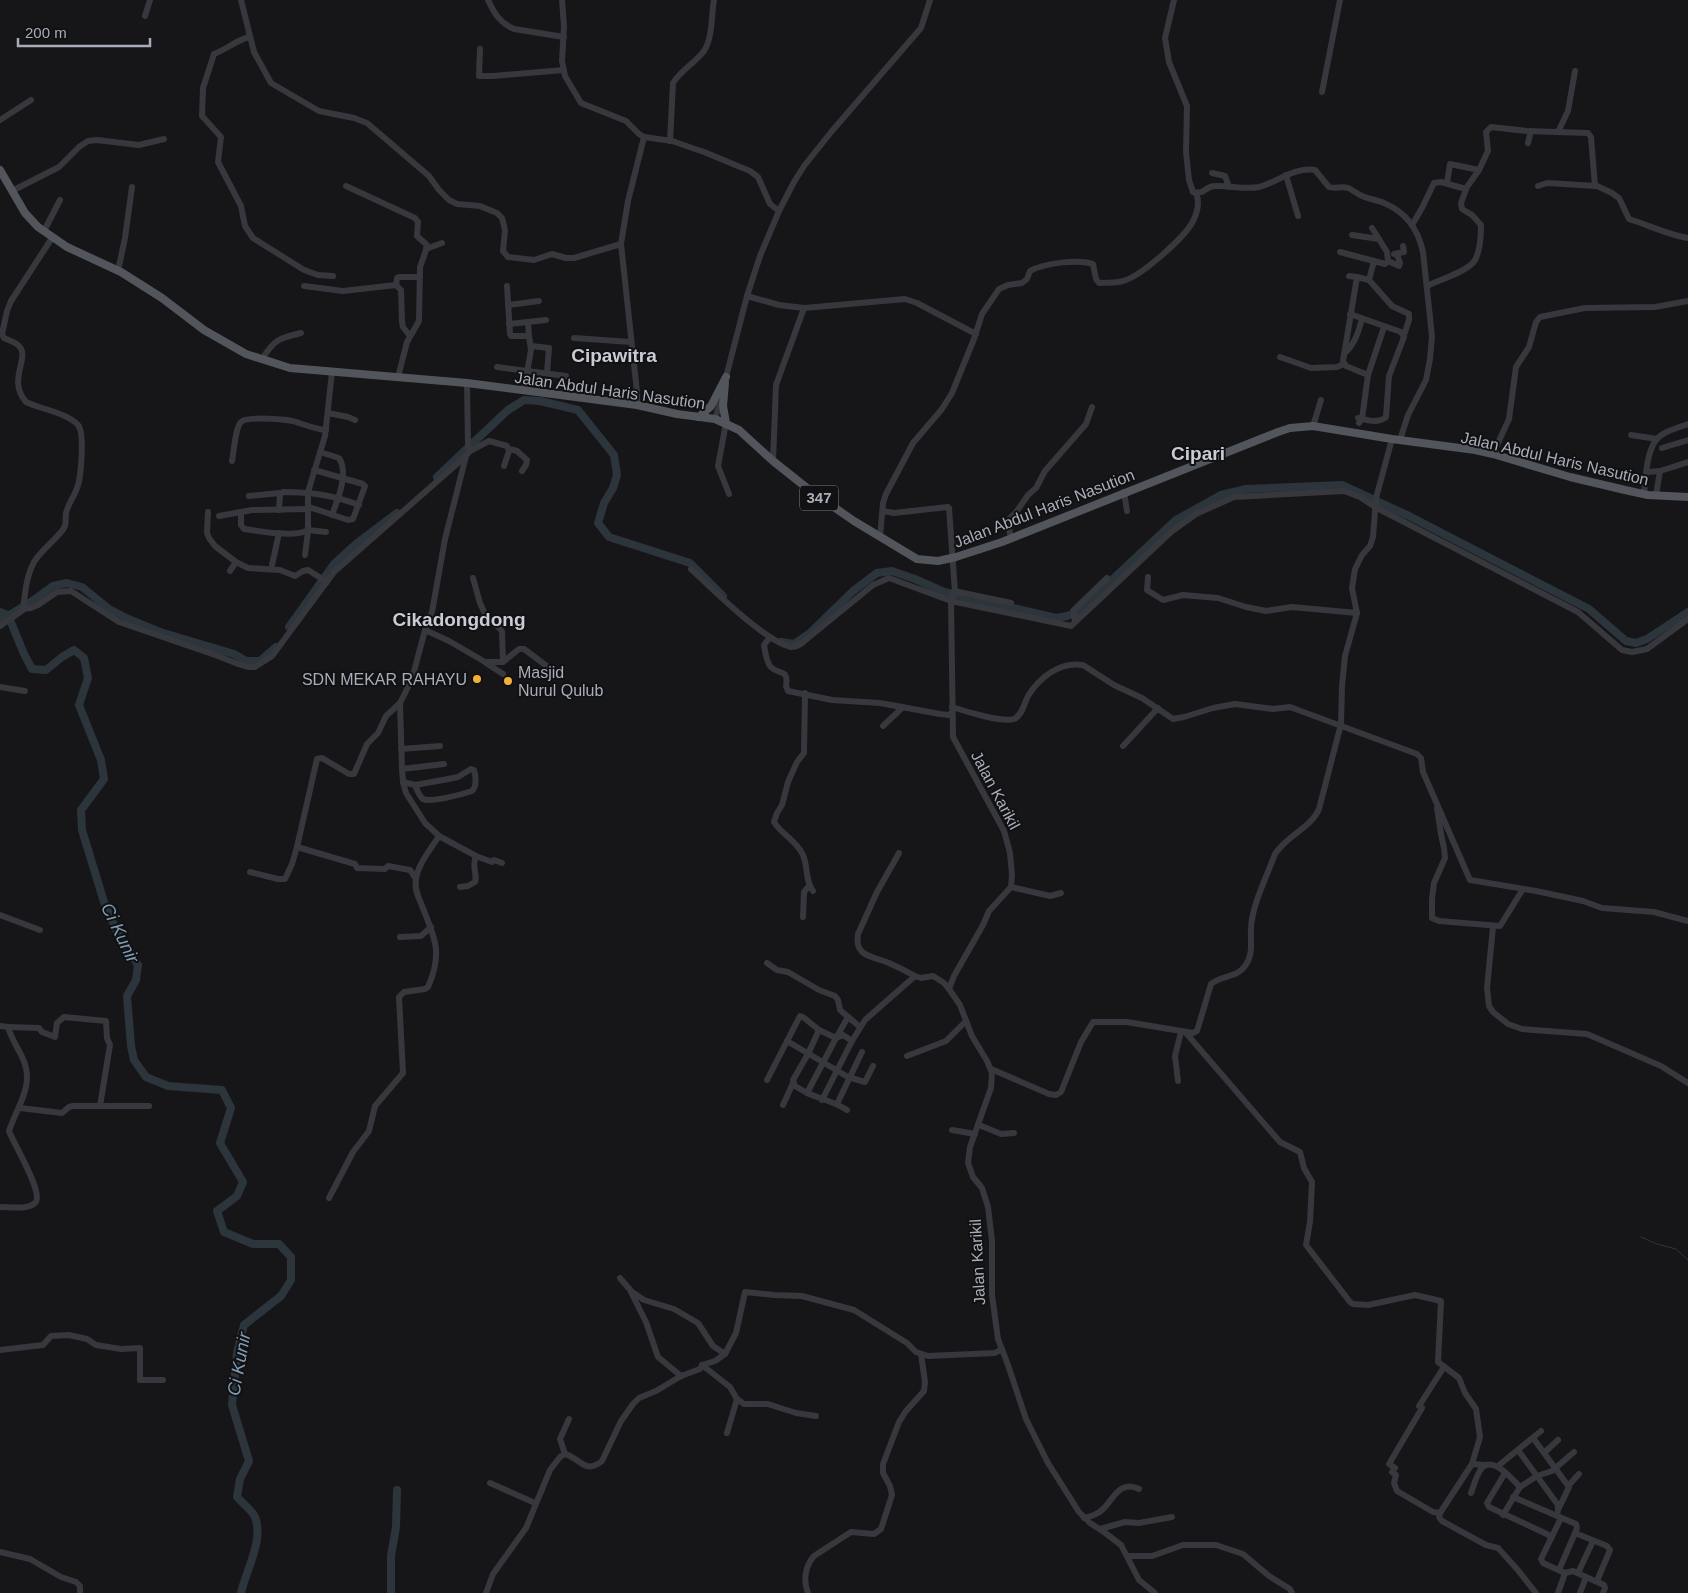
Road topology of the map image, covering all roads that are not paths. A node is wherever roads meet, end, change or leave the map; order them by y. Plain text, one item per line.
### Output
1 (150, 0) edge
2 (241, 0) edge
3 (488, 0) edge
4 (562, 0) edge
5 (714, 0) edge
6 (930, 0) edge
7 (1174, 0) edge
8 (1340, 0) edge
9 (145, 16) dead end
10 (249, 37) junction
11 (564, 37) junction
12 (480, 49) dead end
13 (564, 70) junction
14 (1576, 71) dead end
15 (1322, 92) dead end
16 (31, 100) dead end
17 (0, 120) edge
18 (1531, 131) junction
19 (1558, 132) junction
20 (644, 137) junction
21 (164, 139) dead end
22 (670, 141) junction
23 (1528, 143) dead end
24 (0, 170) edge
25 (1480, 170) junction
26 (1212, 173) dead end
27 (1286, 175) junction
28 (1447, 183) junction
29 (346, 186) dead end
30 (1538, 186) dead end
31 (1595, 186) junction
32 (132, 187) dead end
33 (1229, 187) junction
34 (1466, 189) junction
35 (12, 191) junction
36 (1196, 193) junction
37 (60, 200) dead end
38 (779, 211) junction
39 (1298, 216) dead end
40 (1412, 225) junction
41 (1372, 228) dead end
42 (44, 231) junction
43 (1352, 235) dead end
44 (52, 238) junction
45 (1688, 238) edge
46 (1379, 239) junction
47 (442, 243) dead end
48 (621, 244) junction
49 (1404, 246) dead end
50 (426, 249) junction
51 (1340, 252) dead end
52 (1397, 254) junction
53 (1388, 258) junction
54 (1374, 261) junction
55 (118, 271) junction
56 (333, 276) dead end
57 (1348, 276) dead end
58 (419, 277) junction
59 (1357, 277) junction
60 (1369, 280) junction
61 (396, 285) junction
62 (304, 286) dead end
63 (507, 286) dead end
64 (1427, 286) junction
65 (747, 296) junction
66 (538, 301) dead end
67 (1688, 301) edge
68 (508, 305) junction
69 (804, 308) junction
70 (1350, 314) junction
71 (1362, 319) junction
72 (546, 320) dead end
73 (528, 322) junction
74 (509, 324) junction
75 (1384, 327) junction
76 (301, 333) dead end
77 (976, 334) junction
78 (1404, 335) junction
79 (410, 336) junction
80 (529, 336) junction
81 (574, 338) dead end
82 (631, 342) junction
83 (531, 346) junction
84 (1343, 355) junction
85 (1280, 357) dead end
86 (262, 359) junction
87 (1344, 364) junction
88 (497, 367) dead end
89 (332, 372) junction
90 (528, 372) junction
91 (547, 373) junction
92 (1366, 375) junction
93 (566, 376) dead end
94 (726, 376) junction
95 (398, 377) junction
96 (467, 384) junction
97 (524, 390) junction
98 (1321, 400) dead end
99 (637, 405) junction
100 (1092, 407) dead end
101 (328, 413) junction
102 (699, 417) junction
103 (715, 419) junction
104 (355, 420) dead end
105 (1360, 420) junction
106 (726, 423) junction
107 (1688, 424) edge
108 (1314, 426) junction
109 (326, 430) junction
110 (1358, 434) junction
111 (1631, 435) dead end
112 (1657, 439) junction
113 (1396, 440) junction
114 (1688, 440) edge
115 (1662, 448) dead end
116 (509, 449) junction
117 (468, 450) junction
118 (320, 452) junction
119 (1493, 454) junction
120 (232, 461) dead end
121 (773, 461) junction
122 (1688, 462) edge
123 (504, 466) dead end
124 (314, 470) junction
125 (522, 471) dead end
126 (1647, 472) junction
127 (1660, 472) junction
128 (342, 477) junction
129 (308, 492) junction
130 (1124, 492) junction
131 (280, 493) junction
132 (729, 494) dead end
133 (1644, 494) junction
134 (249, 496) dead end
135 (1656, 496) junction
136 (338, 497) junction
137 (1688, 497) edge
138 (1375, 503) junction
139 (359, 506) junction
140 (309, 508) junction
141 (278, 510) junction
142 (1127, 511) dead end
143 (208, 512) dead end
144 (241, 512) junction
145 (883, 512) junction
146 (332, 515) junction
147 (219, 516) dead end
148 (308, 530) junction
149 (326, 532) dead end
150 (279, 533) junction
151 (880, 537) junction
152 (1011, 538) junction
153 (305, 555) dead end
154 (951, 558) junction
155 (236, 562) junction
156 (272, 565) dead end
157 (691, 570) dead end
158 (230, 571) dead end
159 (1148, 577) dead end
160 (473, 578) dead end
161 (1107, 578) dead end
162 (324, 580) junction
163 (954, 591) junction
164 (951, 601) junction
165 (1011, 604) dead end
166 (23, 608) junction
167 (1358, 613) junction
168 (1074, 616) junction
169 (1688, 619) edge
170 (2, 625) edge
171 (425, 630) junction
172 (770, 636) junction
173 (485, 662) junction
174 (503, 662) junction
175 (556, 673) dead end
176 (503, 674) dead end
177 (0, 687) edge
178 (25, 691) dead end
179 (805, 693) junction
180 (400, 703) junction
181 (903, 707) junction
182 (1158, 708) junction
183 (952, 710) junction
184 (883, 726) dead end
185 (1340, 726) junction
186 (440, 746) dead end
187 (1123, 746) dead end
188 (401, 750) junction
189 (444, 764) dead end
190 (402, 769) junction
191 (403, 782) junction
192 (415, 785) junction
193 (1436, 799) junction
194 (439, 836) junction
195 (297, 847) junction
196 (899, 853) dead end
197 (476, 856) junction
198 (502, 863) dead end
199 (250, 872) dead end
200 (416, 879) junction
201 (460, 887) dead end
202 (1011, 887) junction
203 (1523, 889) junction
204 (1061, 893) dead end
205 (0, 915) edge
206 (803, 918) dead end
207 (1688, 921) edge
208 (431, 927) junction
209 (1493, 927) junction
210 (40, 930) dead end
211 (400, 937) dead end
212 (767, 963) dead end
213 (915, 976) junction
214 (949, 989) junction
215 (848, 1017) junction
216 (965, 1022) junction
217 (0, 1026) edge
218 (8, 1027) junction
219 (860, 1027) junction
220 (819, 1030) junction
221 (1184, 1032) junction
222 (836, 1038) junction
223 (787, 1041) junction
224 (852, 1042) junction
225 (862, 1052) dead end
226 (808, 1054) junction
227 (906, 1056) dead end
228 (823, 1061) junction
229 (873, 1066) dead end
230 (991, 1069) junction
231 (837, 1070) junction
232 (848, 1077) junction
233 (767, 1080) dead end
234 (1178, 1081) dead end
235 (793, 1083) junction
236 (1688, 1083) edge
237 (807, 1093) junction
238 (822, 1100) junction
239 (837, 1104) junction
240 (783, 1105) dead end
241 (100, 1106) junction
242 (149, 1106) dead end
243 (20, 1108) junction
244 (847, 1110) dead end
245 (978, 1125) junction
246 (952, 1130) dead end
247 (971, 1133) junction
248 (1014, 1134) dead end
249 (330, 1198) dead end
250 (0, 1207) edge
251 (620, 1278) dead end
252 (628, 1287) junction
253 (1002, 1349) junction
254 (0, 1350) edge
255 (725, 1354) junction
256 (921, 1354) junction
257 (702, 1365) junction
258 (1444, 1367) junction
259 (681, 1376) junction
260 (164, 1380) dead end
261 (737, 1400) junction
262 (816, 1416) dead end
263 (569, 1419) dead end
264 (1541, 1431) dead end
265 (727, 1433) dead end
266 (1533, 1438) junction
267 (1558, 1440) dead end
268 (1518, 1450) junction
269 (1574, 1452) dead end
270 (1544, 1453) junction
271 (565, 1454) junction
272 (1472, 1464) junction
273 (1485, 1465) junction
274 (1498, 1466) junction
275 (1556, 1468) junction
276 (1505, 1472) junction
277 (1580, 1474) dead end
278 (1537, 1476) junction
279 (490, 1482) dead end
280 (1568, 1486) junction
281 (1520, 1487) junction
282 (1139, 1489) dead end
283 (1471, 1493) dead end
284 (1513, 1497) junction
285 (535, 1503) junction
286 (1559, 1508) junction
287 (1440, 1513) junction
288 (1503, 1515) junction
289 (1172, 1517) dead end
290 (1559, 1517) junction
291 (1084, 1518) junction
292 (1100, 1529) junction
293 (1575, 1533) junction
294 (1550, 1537) junction
295 (1593, 1541) junction
296 (0, 1552) edge
297 (1128, 1556) junction
298 (1562, 1572) junction
299 (1578, 1573) junction
300 (1586, 1577) junction
301 (1597, 1582) junction
302 (80, 1593) edge
303 (486, 1593) edge
304 (808, 1593) edge
305 (1156, 1593) edge
306 (1292, 1593) edge
307 (1536, 1593) edge
308 (1558, 1593) edge
309 (1580, 1593) edge
310 (1602, 1593) edge

1 - 9 street
2 - 10 street
3 - 11 street
4 - 11 street
5 - 22 street
6 - 38 street
7 - 36 street
8 - 15 street
10 - 48 street
10 - 56 street
11 - 13 street
12 - 13 street
13 - 20 street
14 - 19 street
16 - 17 street
18 - 19 street
18 - 23 street
18 - 25 street
19 - 31 street
20 - 22 street
20 - 48 street
21 - 35 street
22 - 38 street
24 - 35 main road, Jalan Abdul Haris Nasution / 347
25 - 28 street
25 - 34 street
26 - 33 street
27 - 33 street
27 - 39 street
27 - 40 street
28 - 34 street
28 - 40 street
29 - 50 street
30 - 31 street
31 - 45 street
32 - 55 street
33 - 36 street
34 - 64 street
35 - 42 main road, Jalan Abdul Haris Nasution / 347
36 - 77 street
37 - 42 street
38 - 65 street
40 - 64 street
41 - 46 street
42 - 44 main road, Jalan Abdul Haris Nasution / 347
43 - 46 street
44 - 55 main road, Jalan Abdul Haris Nasution / 347
44 - 166 street
46 - 53 street
47 - 50 street
48 - 82 street
49 - 52 street
50 - 58 street
51 - 54 street
52 - 53 street
52 - 53 street
53 - 54 street
54 - 60 street
55 - 86 main road, Jalan Abdul Haris Nasution / 347
57 - 59 street
58 - 61 street
58 - 79 street
59 - 60 street
59 - 70 street
60 - 78 street
61 - 62 street
61 - 79 street
63 - 68 street
64 - 113 street
65 - 69 street
65 - 94 street
66 - 68 street
67 - 119 street
68 - 74 street
69 - 77 street
69 - 121 street
70 - 71 street
70 - 84 street
71 - 75 street
71 - 84 street
72 - 73 street
73 - 74 street
73 - 80 street
74 - 80 street
75 - 78 street
75 - 92 street
76 - 86 street
77 - 145 street
78 - 105 street
79 - 95 street
80 - 83 street
81 - 82 street
82 - 99 street
83 - 90 street
83 - 91 street
84 - 87 street
85 - 87 street
86 - 89 main road, Jalan Abdul Haris Nasution / 347
87 - 92 street
88 - 90 street
89 - 95 main road, Jalan Abdul Haris Nasution / 347
89 - 101 street
90 - 91 street
90 - 97 street
91 - 93 street
92 - 105 street
94 - 102 main road
94 - 103 street
94 - 106 main road
95 - 96 main road, Jalan Abdul Haris Nasution / 347
96 - 97 main road, Jalan Abdul Haris Nasution / 347
96 - 117 street
97 - 99 main road, Jalan Abdul Haris Nasution / 347
98 - 108 street
99 - 102 main road, Jalan Abdul Haris Nasution / 347
100 - 152 street
101 - 104 street
101 - 109 street
102 - 103 main road, Jalan Abdul Haris Nasution / 347
103 - 106 main road, Jalan Abdul Haris Nasution / 347
105 - 110 street
106 - 121 main road, Jalan Abdul Haris Nasution / 347
106 - 132 street
107 - 112 street
108 - 110 main road, Jalan Abdul Haris Nasution / 347
108 - 130 main road, Jalan Abdul Haris Nasution / 347
109 - 118 street
109 - 120 street
110 - 113 main road, Jalan Abdul Haris Nasution / 347
111 - 112 street
112 - 126 street
113 - 119 main road, Jalan Abdul Haris Nasution / 347
113 - 138 street
114 - 115 street
116 - 117 street
116 - 123 street
116 - 125 street
117 - 162 street
117 - 171 street
118 - 124 street
118 - 128 street
119 - 133 main road, Jalan Abdul Haris Nasution / 347
121 - 151 main road, Jalan Abdul Haris Nasution / 347
122 - 127 street
124 - 128 street
124 - 129 street
126 - 127 street
126 - 133 street
127 - 135 street
128 - 136 street
128 - 139 street
129 - 131 street
129 - 136 street
129 - 140 street
130 - 142 street
130 - 152 main road, Jalan Abdul Haris Nasution / 347
131 - 134 street
131 - 141 street
133 - 135 main road, Jalan Abdul Haris Nasution / 347
135 - 137 main road, Jalan Abdul Haris Nasution / 347
136 - 139 street
136 - 146 street
138 - 167 street
138 - 168 street
138 - 169 street
139 - 146 street
140 - 141 street
140 - 146 street
140 - 148 street
141 - 144 street
143 - 155 street
144 - 147 street
144 - 150 street
145 - 151 street
145 - 154 street
148 - 149 street
148 - 150 street
148 - 153 street
150 - 156 street
151 - 154 main road, Jalan Abdul Haris Nasution / 347
152 - 154 main road, Jalan Abdul Haris Nasution / 347
154 - 163 street
155 - 158 street
155 - 162 street
157 - 172 street
159 - 167 street
160 - 174 street
161 - 168 street
162 - 166 street
163 - 164 street
163 - 165 street
164 - 168 street
164 - 172 street
164 - 183 street, Jalan Karikil
166 - 170 street
167 - 185 street
171 - 173 street
171 - 180 street
172 - 179 street
173 - 174 street
173 - 176 street
174 - 175 street
177 - 178 street
179 - 181 street
179 - 206 street
180 - 188 street
180 - 195 street
181 - 183 street
181 - 184 street
182 - 183 street
182 - 185 street
182 - 187 street
183 - 202 street, Jalan Karikil
185 - 193 street
185 - 221 street
186 - 188 street
188 - 190 street
189 - 190 street
190 - 191 street
191 - 192 street
191 - 194 street
192 - 192 street
193 - 203 street
193 - 209 street
194 - 197 street
194 - 200 street
195 - 199 street
195 - 200 street
196 - 213 street
197 - 198 street
197 - 201 street
200 - 208 street
202 - 204 street
202 - 214 street
203 - 207 street
203 - 209 street
205 - 210 street
208 - 211 street
208 - 249 street
209 - 236 street
212 - 215 street
213 - 214 street
213 - 219 street
214 - 216 street
215 - 219 street
215 - 222 street
216 - 227 street
216 - 230 street
217 - 218 street
218 - 241 street
218 - 243 street
219 - 224 street
220 - 222 street
220 - 223 street
220 - 226 street
221 - 230 street
221 - 234 street
221 - 258 street
222 - 224 street
222 - 228 street
223 - 226 street
223 - 233 street
224 - 231 street
225 - 232 street
226 - 228 street
226 - 235 street
228 - 231 street
228 - 237 street
229 - 232 street
230 - 245 street, Jalan Karikil
231 - 232 street
231 - 238 street
232 - 239 street
235 - 237 street
235 - 240 street
237 - 238 street
238 - 239 street
239 - 244 street
241 - 242 street
241 - 243 street
243 - 250 street
245 - 247 street, Jalan Karikil
245 - 248 street
246 - 247 street
247 - 253 street, Jalan Karikil
251 - 252 street
252 - 255 street
252 - 259 street
253 - 256 street
253 - 291 street, Jalan Karikil
254 - 260 street
255 - 256 street
255 - 257 street
256 - 304 street
257 - 259 street
257 - 261 street
258 - 272 street
258 - 287 street
259 - 271 street
261 - 262 street
261 - 265 street
263 - 271 street
264 - 266 street
266 - 268 street
266 - 270 street
267 - 270 street
268 - 274 street
268 - 278 street
269 - 275 street
270 - 275 street
271 - 285 street
272 - 273 street
272 - 287 street
273 - 274 street
273 - 283 street
274 - 276 street
275 - 278 street
275 - 280 street
276 - 281 street
276 - 288 street
277 - 280 street
278 - 281 street
278 - 286 street
279 - 285 street
280 - 286 street
281 - 284 street
282 - 291 street
284 - 288 street
284 - 290 street
285 - 303 street
286 - 290 street
287 - 307 street
288 - 294 street
289 - 292 street
290 - 293 street
290 - 294 street
291 - 292 street, Jalan Karikil
292 - 297 street, Jalan Karikil
293 - 295 street
293 - 298 street
294 - 298 street
295 - 299 street
295 - 301 street
296 - 302 street
297 - 305 street, Jalan Karikil
297 - 306 street
298 - 299 street
298 - 308 street
299 - 300 street
300 - 301 street
300 - 309 street
301 - 310 street

